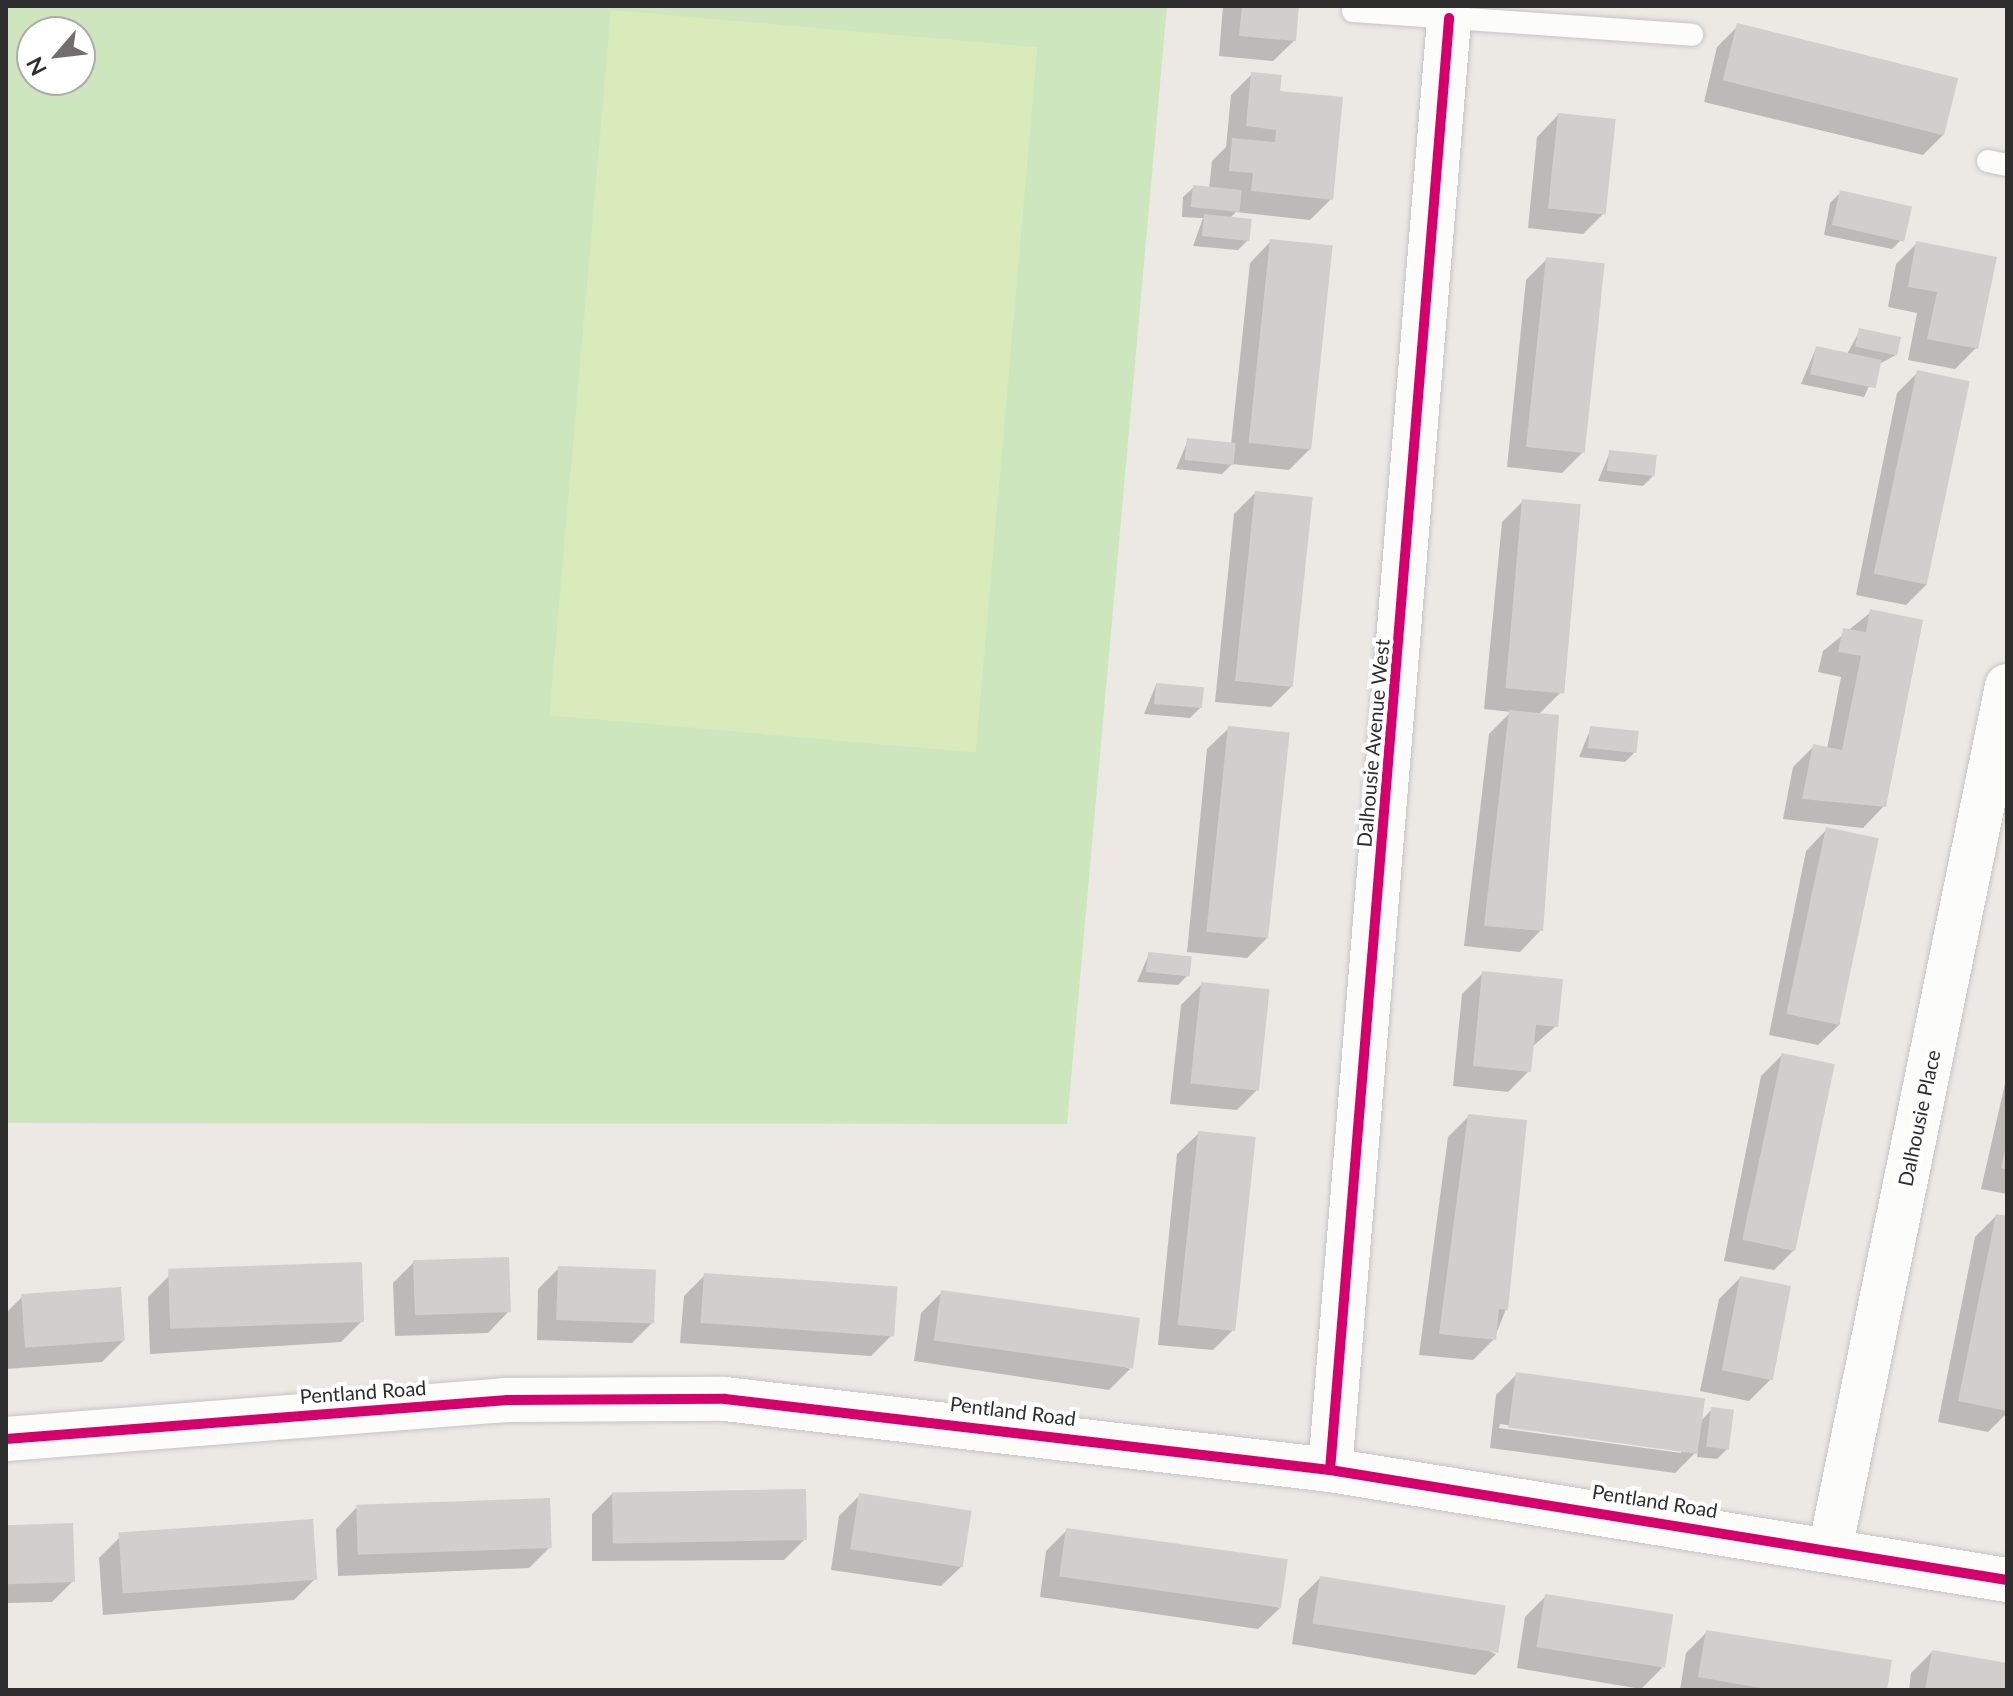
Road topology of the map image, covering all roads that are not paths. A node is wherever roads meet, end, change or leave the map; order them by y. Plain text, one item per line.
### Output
1 (1353, 11) dead end
2 (1449, 18) junction
3 (1692, 35) dead end
4 (2007, 686) edge
5 (6, 1439) edge
6 (1330, 1470) junction
7 (1830, 1550) junction
8 (2007, 1580) edge

1 - 2 lane
2 - 3 lane
2 - 6 street, Dalhousie Avenue West
4 - 7 street, Dalhousie Place
5 - 6 street, Pentland Road
6 - 7 street, Pentland Road
7 - 8 street, Pentland Road

